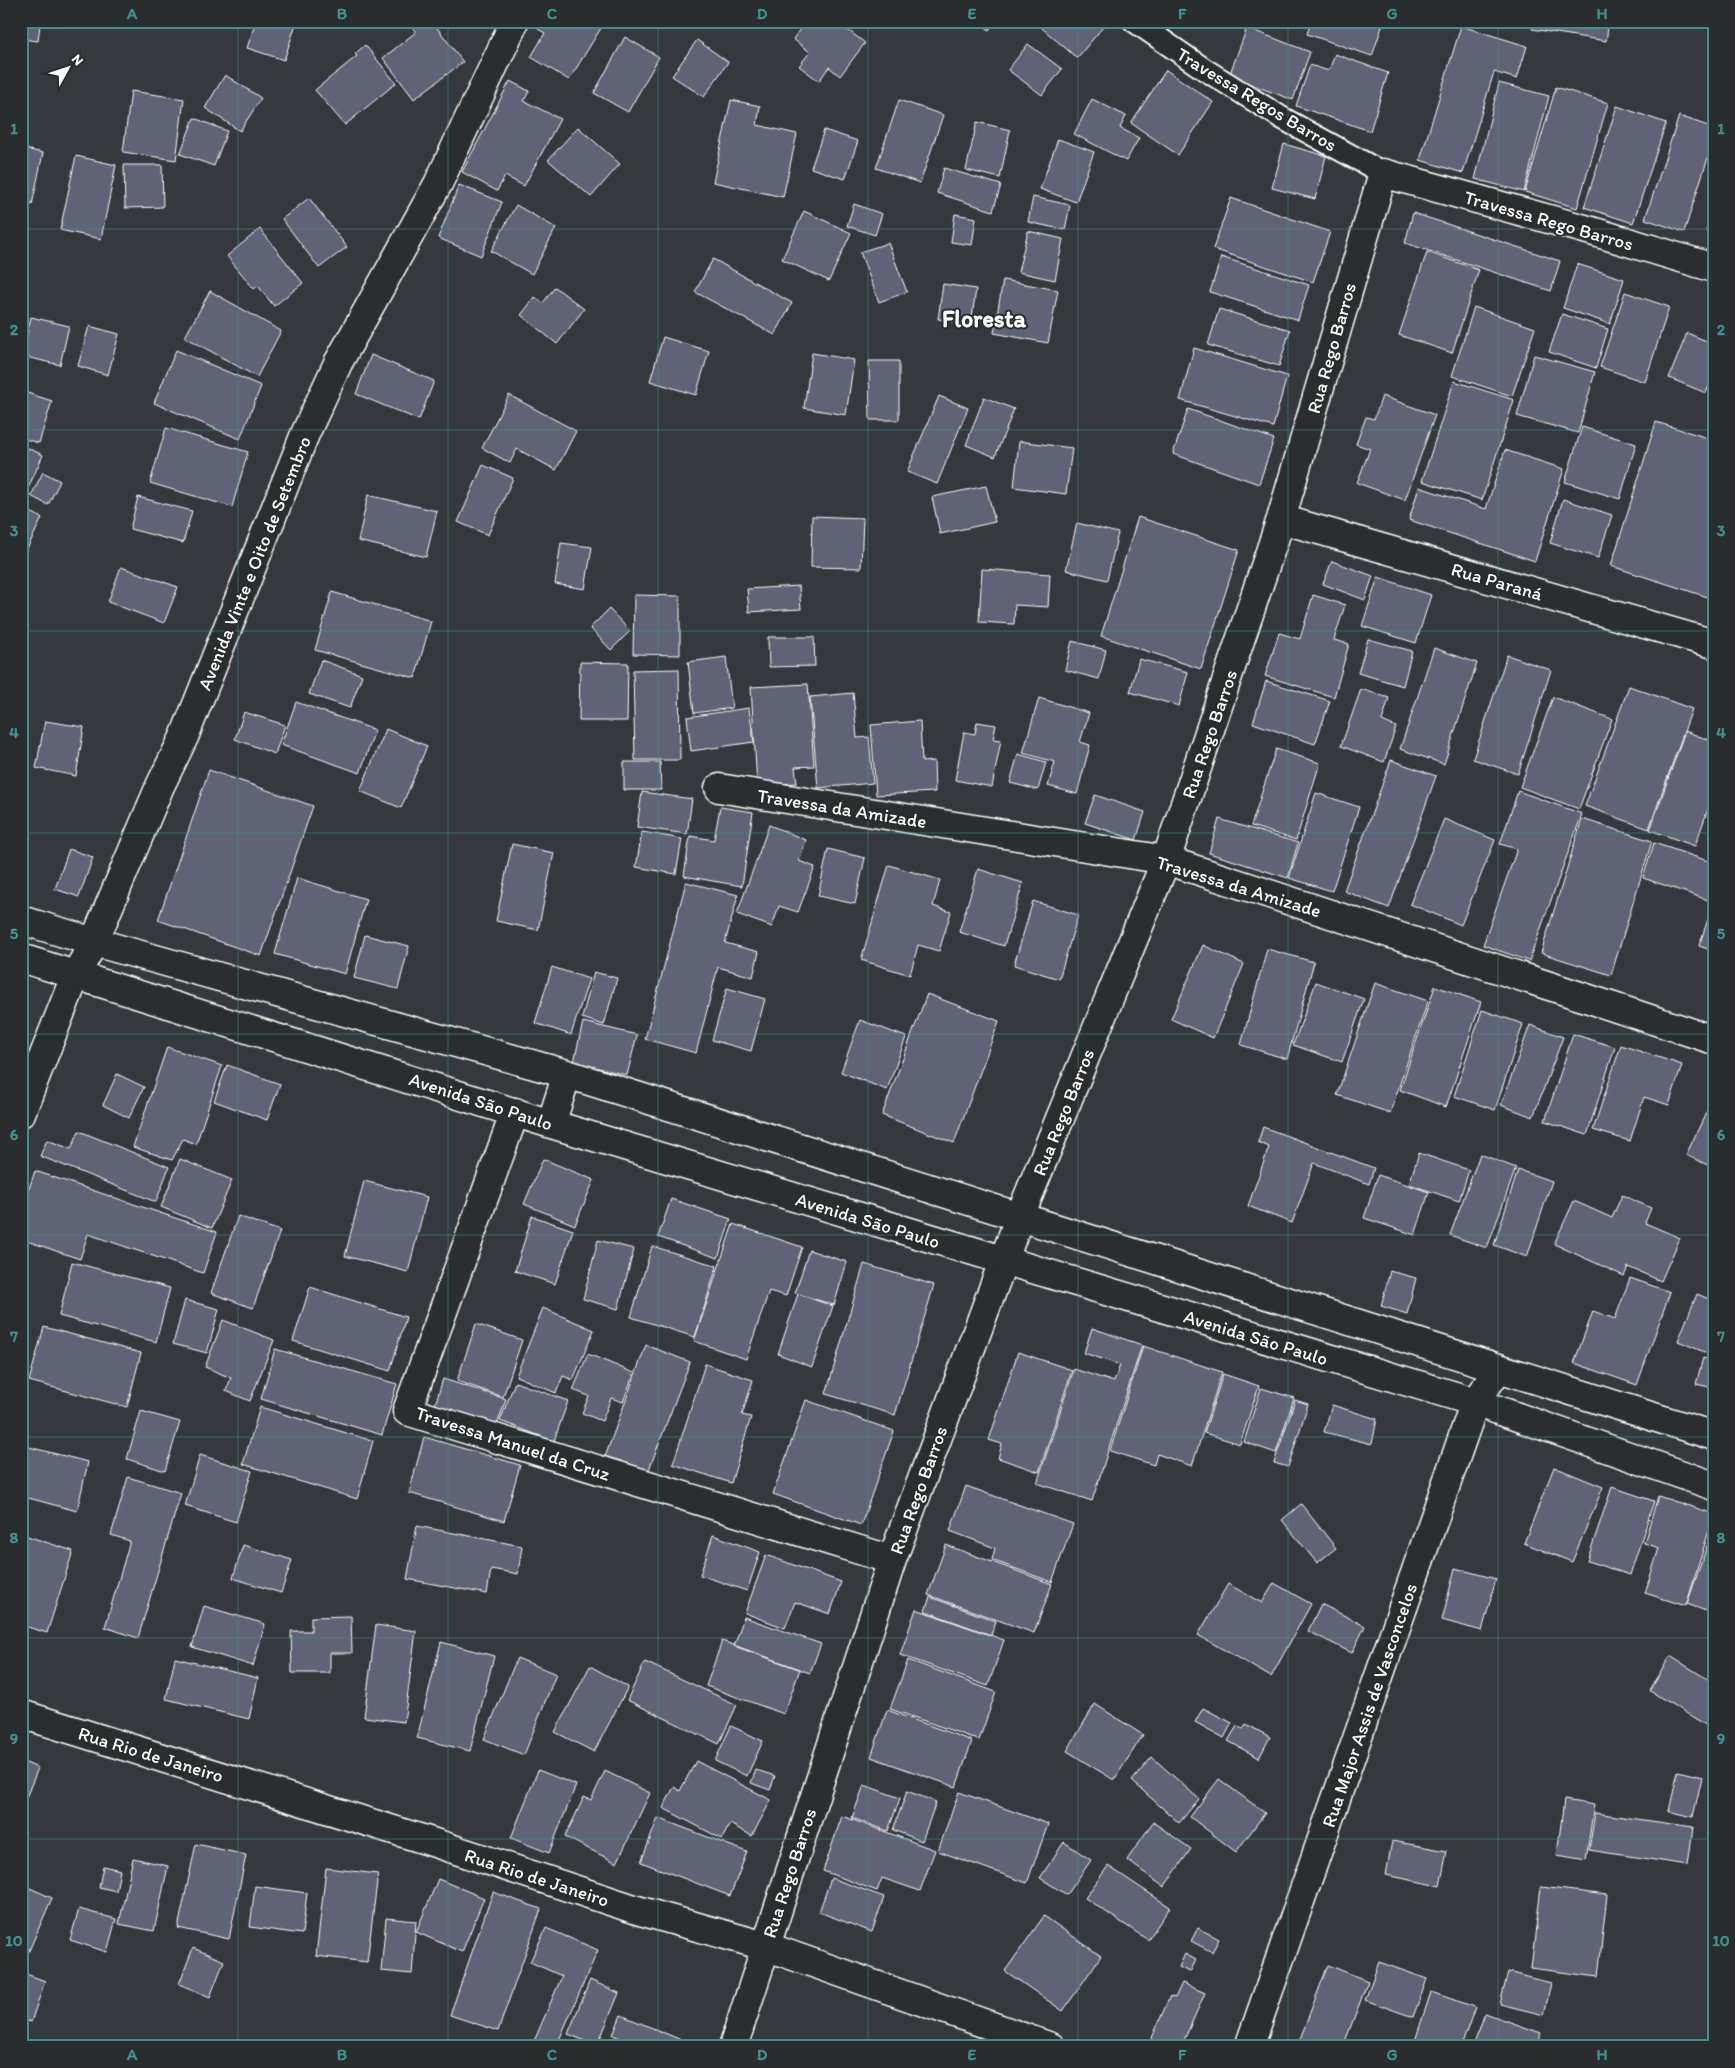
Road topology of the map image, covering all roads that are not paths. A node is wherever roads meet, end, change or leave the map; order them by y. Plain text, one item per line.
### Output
1 (1134, 21) edge
2 (514, 25) dead end
3 (1383, 173) junction
4 (1714, 268) edge
5 (1281, 519) junction
6 (1714, 644) edge
7 (719, 788) dead end
8 (1166, 860) junction
9 (21, 920) edge
10 (94, 942) junction
11 (21, 958) edge
12 (76, 974) junction
13 (1714, 1040) edge
14 (567, 1074) junction
15 (515, 1112) junction
16 (21, 1113) edge
17 (551, 1124) junction
18 (1020, 1216) junction
19 (1003, 1262) junction
20 (1499, 1368) junction
21 (1475, 1402) junction
22 (1714, 1436) edge
23 (1714, 1486) edge
24 (892, 1560) junction
25 (21, 1714) edge
26 (765, 1946) junction
27 (733, 2047) edge
28 (1051, 2047) edge
29 (1249, 2047) edge

1 - 3 lane, Travessa Regos Barros
2 - 10 street, Avenida Vinte e Oito de Setembro
3 - 4 street, Travessa Rego Barros
3 - 5 street, Rua Rego Barros
5 - 6 street, Rua Paraná
5 - 8 street, Rua Rego Barros
7 - 8 street, Travessa da Amizade
8 - 13 street, Travessa da Amizade
8 - 18 street, Rua Rego Barros
9 - 10 street
10 - 12 street, Avenida Vinte e Oito de Setembro
10 - 14 street
11 - 12 street, Avenida São Paulo
12 - 15 street, Avenida São Paulo
12 - 16 street, Avenida Vinte e Oito de Setembro
14 - 17 street
14 - 18 street
15 - 17 street, Avenida São Paulo
15 - 24 street, Travessa Manuel da Cruz
17 - 19 street, Avenida São Paulo
18 - 19 street, Rua Rego Barros
18 - 20 street
19 - 21 street, Avenida São Paulo
19 - 24 street, Rua Rego Barros
20 - 21 street, Rua Major Assis de Vasconcelos
20 - 22 street
21 - 23 street, Avenida São Paulo
21 - 29 street, Rua Major Assis de Vasconcelos
24 - 26 street, Rua Rego Barros
25 - 26 street, Rua Rio de Janeiro
26 - 27 street, Rua Rego Barros
26 - 28 street, Rua Rio de Janeiro

